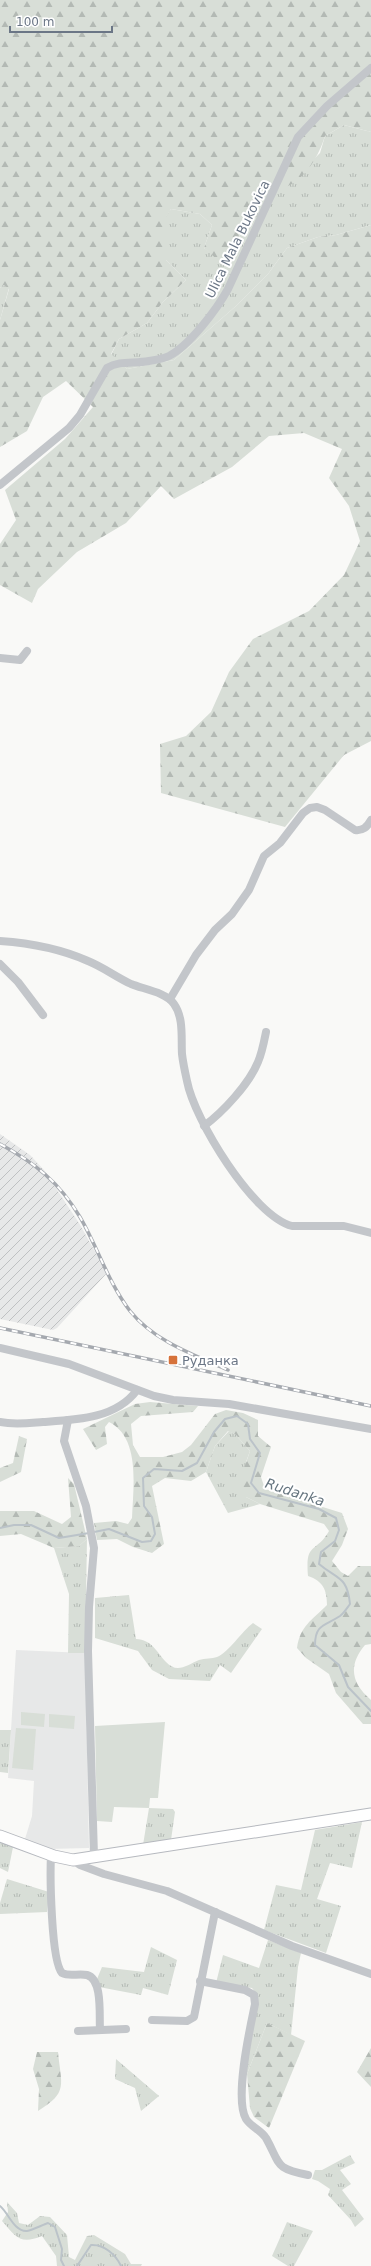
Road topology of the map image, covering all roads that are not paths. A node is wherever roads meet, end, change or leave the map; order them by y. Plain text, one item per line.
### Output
1 (371, 68) edge
2 (0, 485) edge
3 (27, 651) dead end
4 (0, 658) edge
5 (371, 820) edge
6 (0, 941) edge
7 (0, 964) edge
8 (170, 1000) junction
9 (43, 1015) dead end
10 (266, 1032) dead end
11 (204, 1126) junction
12 (371, 1233) edge
13 (0, 1348) edge
14 (137, 1390) junction
15 (68, 1420) junction
16 (0, 1422) edge
17 (371, 1429) edge
18 (371, 1814) edge
19 (0, 1836) edge
20 (51, 1855) junction
21 (94, 1856) junction
22 (73, 1860) junction
23 (215, 1912) junction
24 (371, 1974) edge
25 (200, 1981) junction
26 (152, 2020) dead end
27 (126, 2029) dead end
28 (100, 2030) junction
29 (78, 2031) dead end
30 (308, 2175) dead end

1 - 2 street, Ulica Mala Bukovica
3 - 4 street
5 - 8 street
6 - 8 street
7 - 9 street
8 - 11 street
10 - 11 street
11 - 12 street
13 - 14 street
14 - 15 street
14 - 17 street
15 - 16 street
15 - 21 street
18 - 21 main road
19 - 20 main road
20 - 22 main road
20 - 28 street
21 - 22 main road
22 - 23 street
23 - 24 street
23 - 25 street
25 - 26 street
25 - 30 street
27 - 28 street
28 - 29 street

